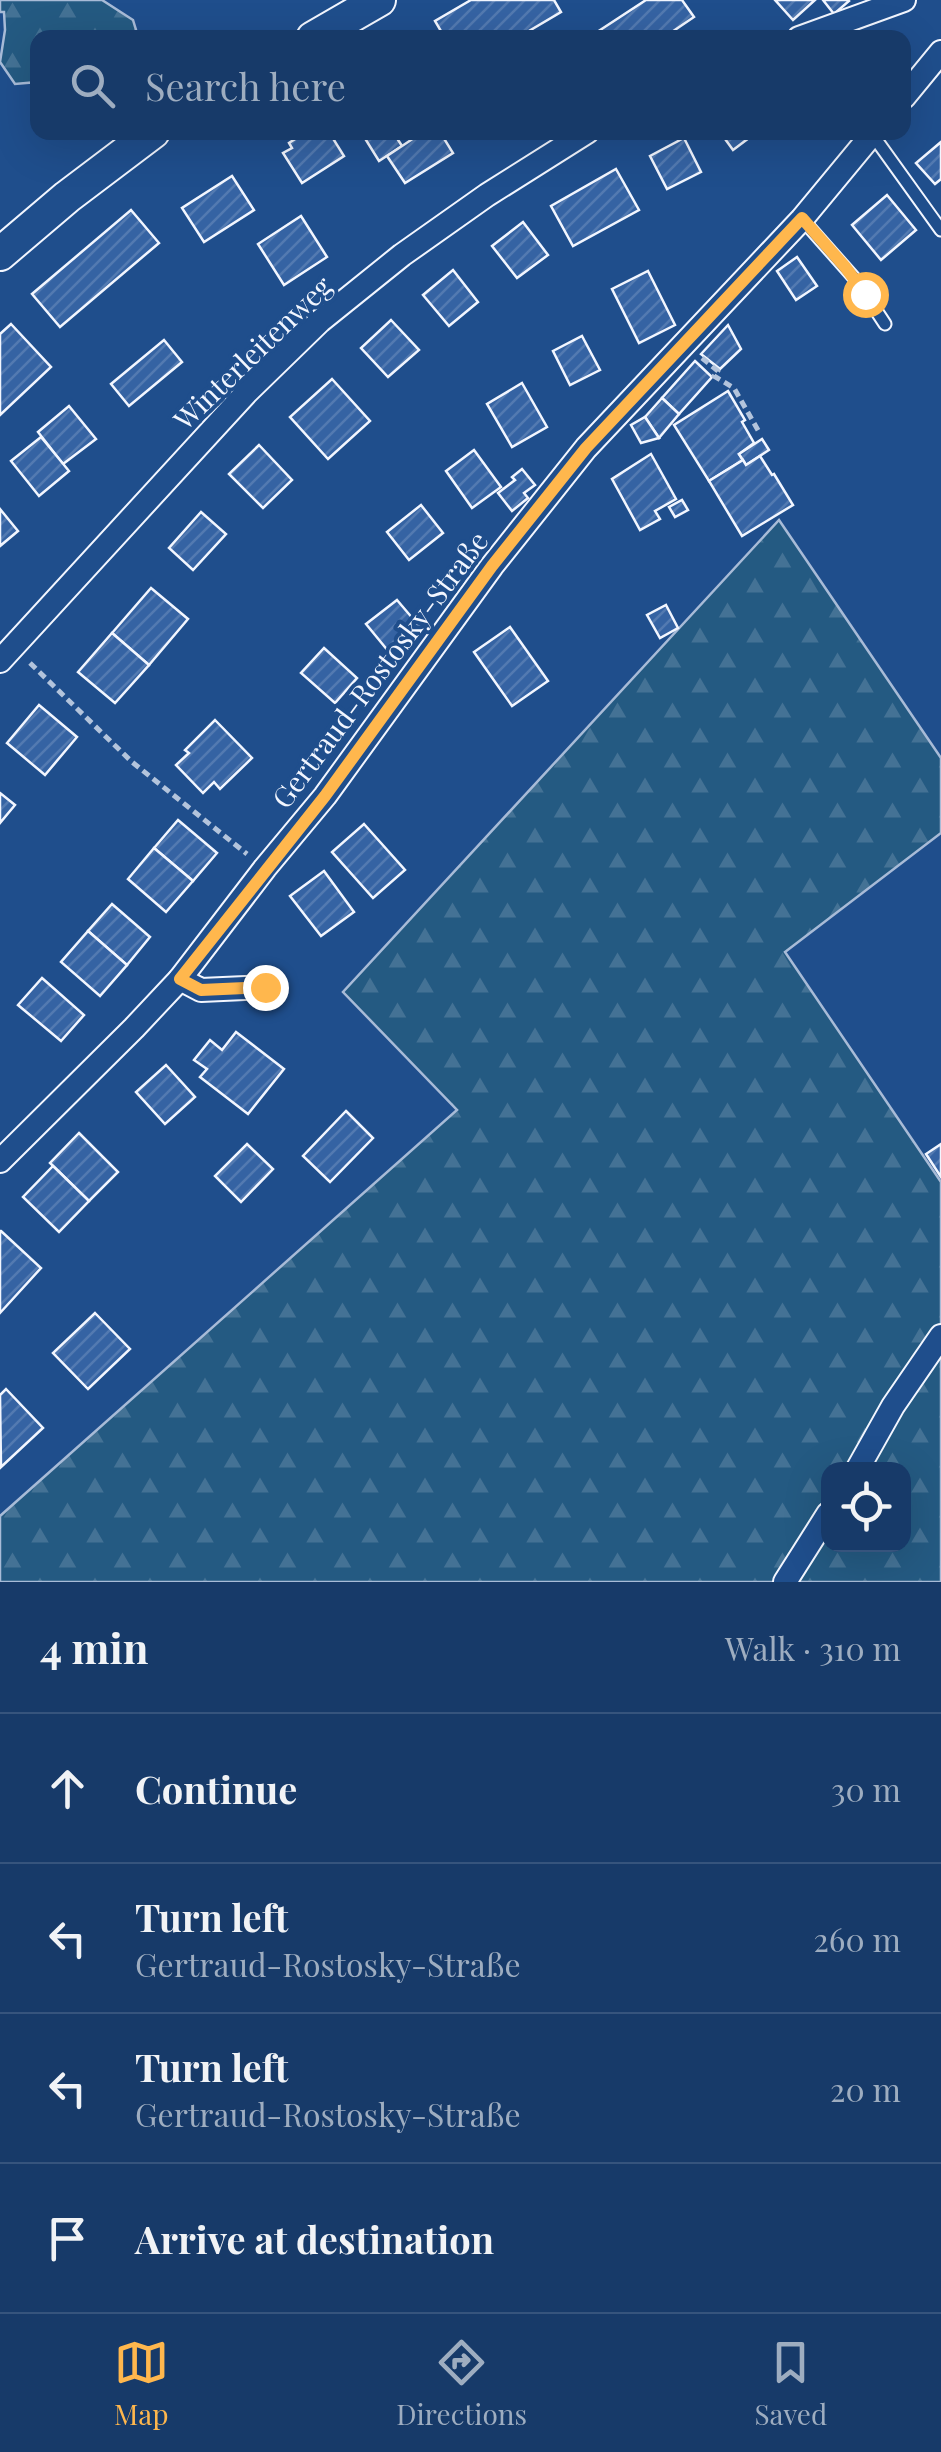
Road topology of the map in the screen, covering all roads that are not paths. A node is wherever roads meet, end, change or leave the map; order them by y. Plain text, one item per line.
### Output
1 (379, 0) edge
2 (904, 0) edge
3 (328, 30) edge
4 (821, 30) edge
5 (941, 52) edge
6 (911, 88) edge
7 (142, 140) edge
8 (575, 140) edge
9 (867, 140) edge
10 (878, 140) edge
11 (802, 218) junction
12 (941, 230) edge
13 (0, 254) edge
14 (885, 324) dead end
15 (6, 654) edge
16 (180, 979) junction
17 (265, 987) dead end
18 (0, 1162) edge
19 (941, 1336) edge
20 (861, 1462) edge
21 (821, 1525) edge
22 (784, 1582) edge

1 - 3 main road
2 - 4 street
5 - 6 street
7 - 13 main road
8 - 15 street, Winterleitenweg
9 - 11 street, Gertraud-Rostosky-Straße
10 - 12 lane
11 - 14 lane
11 - 16 street, Gertraud-Rostosky-Straße
16 - 17 street
16 - 18 street, Gertraud-Rostosky-Straße
19 - 20 street
21 - 22 street

